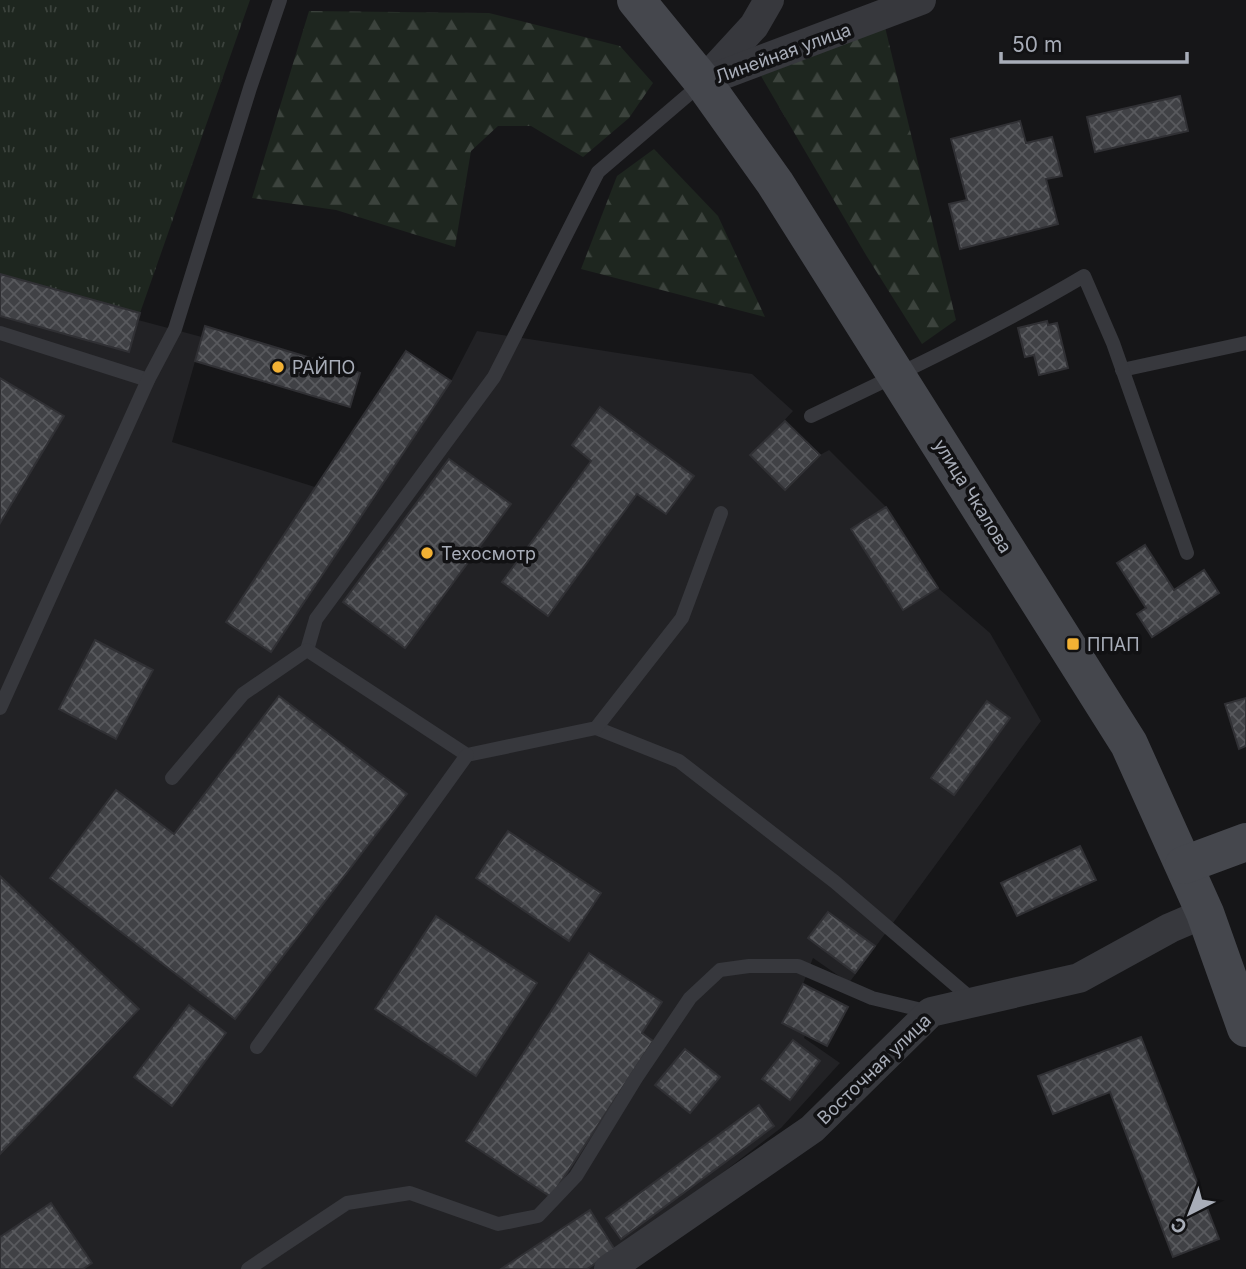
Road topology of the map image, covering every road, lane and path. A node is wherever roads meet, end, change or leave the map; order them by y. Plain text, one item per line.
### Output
1 (280, 0) edge
2 (636, 0) edge
3 (769, 0) edge
4 (921, 0) edge
5 (703, 82) junction
6 (0, 333) edge
7 (1246, 343) edge
8 (1122, 370) junction
9 (898, 376) junction
10 (148, 380) junction
11 (811, 416) dead end
12 (721, 513) dead end
13 (1187, 553) dead end
14 (307, 650) junction
15 (0, 708) edge
16 (596, 728) junction
17 (467, 755) junction
18 (172, 778) dead end
19 (1246, 842) edge
20 (1184, 865) junction
21 (1205, 913) junction
22 (975, 1002) junction
23 (931, 1012) junction
24 (1246, 1028) edge
25 (257, 1047) dead end
26 (248, 1269) edge
27 (610, 1269) edge

1 - 10 lane
2 - 5 main road, улица Чкалова
3 - 5 street, Линейная улица
4 - 5 street, Линейная улица
5 - 9 main road, улица Чкалова
5 - 14 lane
6 - 10 lane
7 - 8 lane
8 - 9 lane
8 - 13 lane
9 - 11 lane
9 - 20 main road, улица Чкалова
10 - 15 lane
12 - 16 lane
14 - 17 lane
14 - 18 lane
16 - 17 lane
16 - 22 lane
17 - 25 lane
19 - 20 main road
20 - 21 main road, улица Чкалова
21 - 22 street, Восточная улица
21 - 24 main road, улица Чкалова
22 - 23 street, Восточная улица
23 - 26 lane
23 - 27 street, Восточная улица

